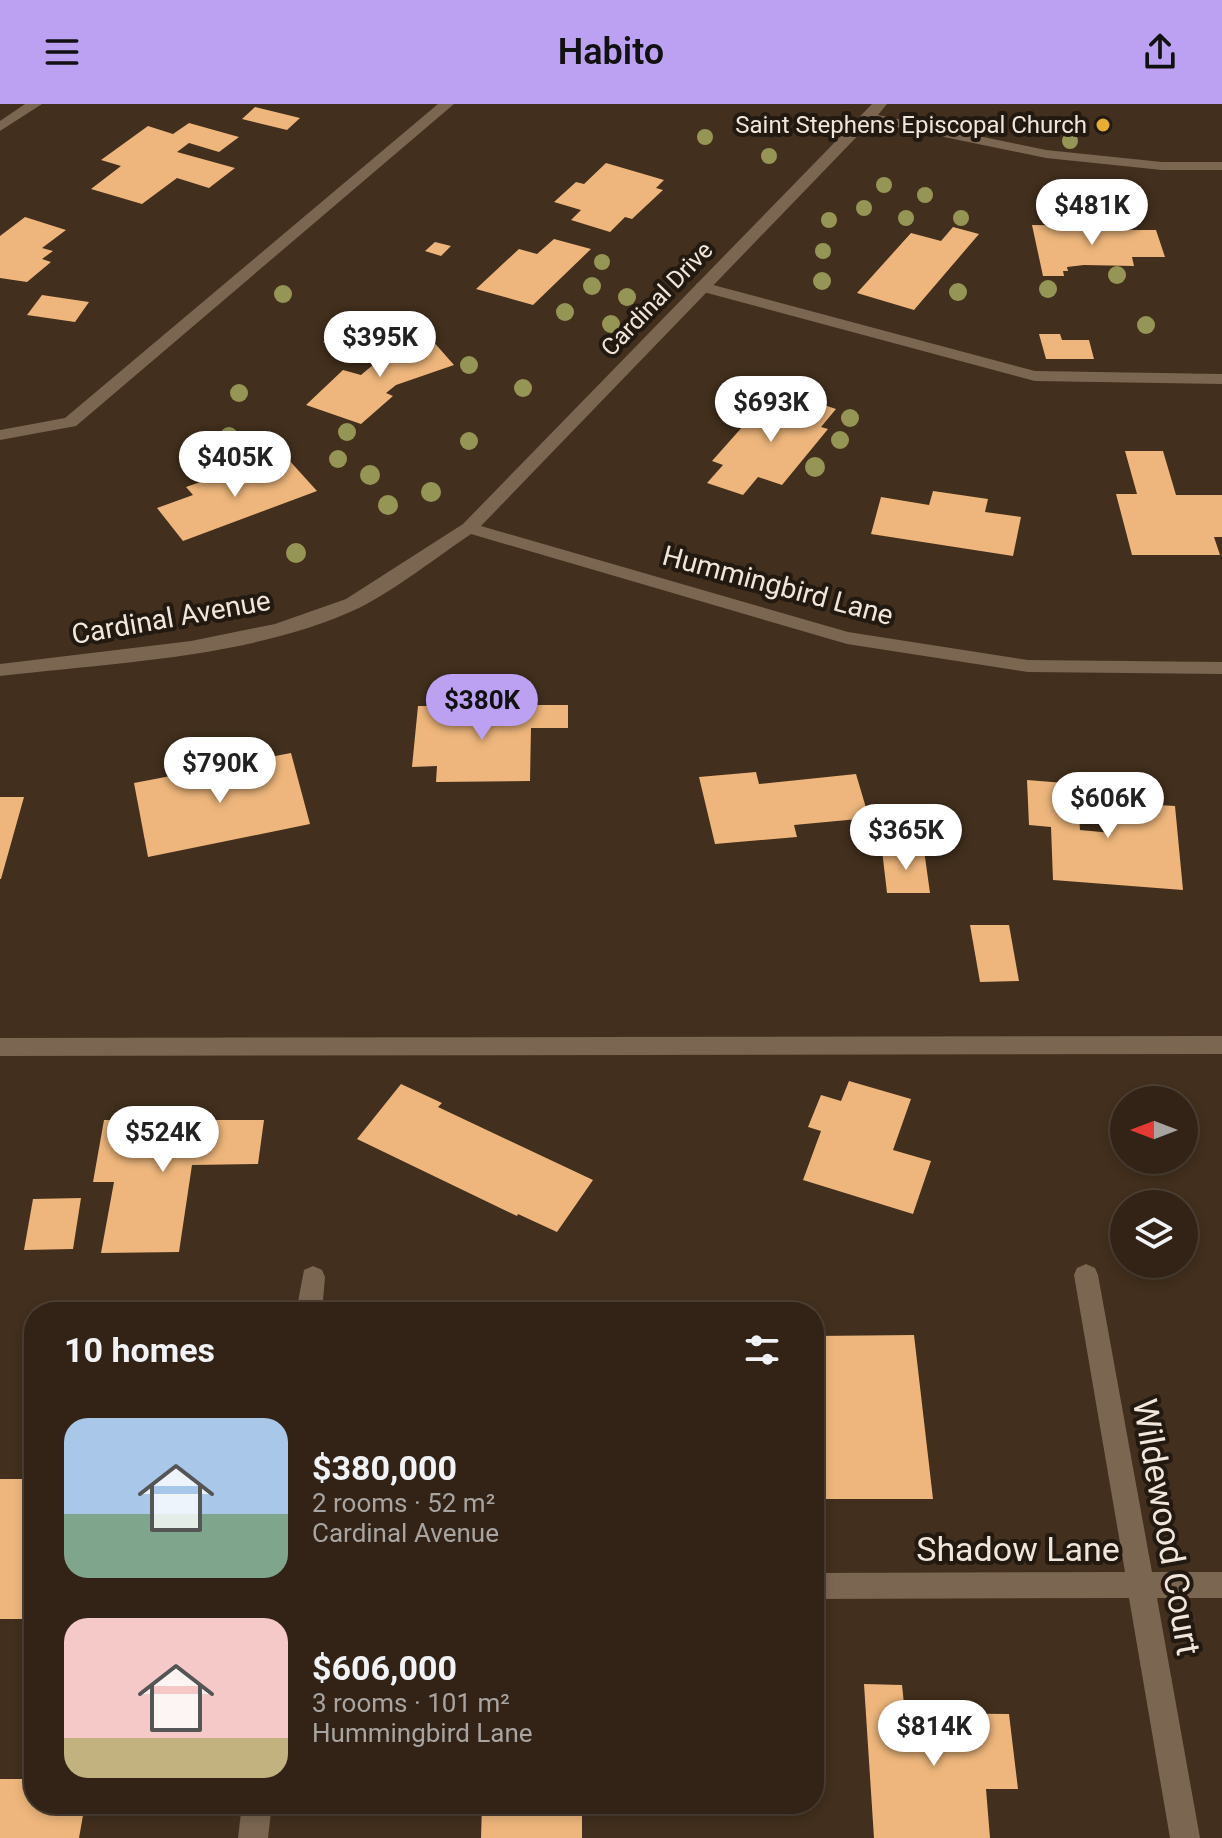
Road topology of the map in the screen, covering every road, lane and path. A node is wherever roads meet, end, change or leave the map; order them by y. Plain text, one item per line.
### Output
1 (35, 104) edge
2 (447, 104) edge
3 (874, 110) edge
4 (0, 127) edge
5 (1222, 166) edge
6 (702, 287) junction
7 (1222, 379) edge
8 (0, 435) edge
9 (469, 528) junction
10 (1222, 668) edge
11 (0, 670) edge
12 (1222, 1045) edge
13 (0, 1047) edge
14 (1086, 1275) dead end
15 (313, 1277) dead end
16 (310, 1302) edge
17 (1141, 1585) junction
18 (1222, 1585) edge
19 (824, 1586) edge
20 (256, 1814) edge
21 (253, 1838) edge
22 (1185, 1838) edge

1 - 4 street
2 - 8 street
3 - 5 street
3 - 6 street, Cardinal Drive
6 - 7 street
6 - 9 street, Cardinal Drive
9 - 10 street, Hummingbird Lane
9 - 11 street, Cardinal Avenue
12 - 13 street
14 - 17 street, Wildewood Court
15 - 16 street
17 - 18 street, Shadow Lane
17 - 19 street, Shadow Lane
17 - 22 street, Wildewood Court
20 - 21 street

